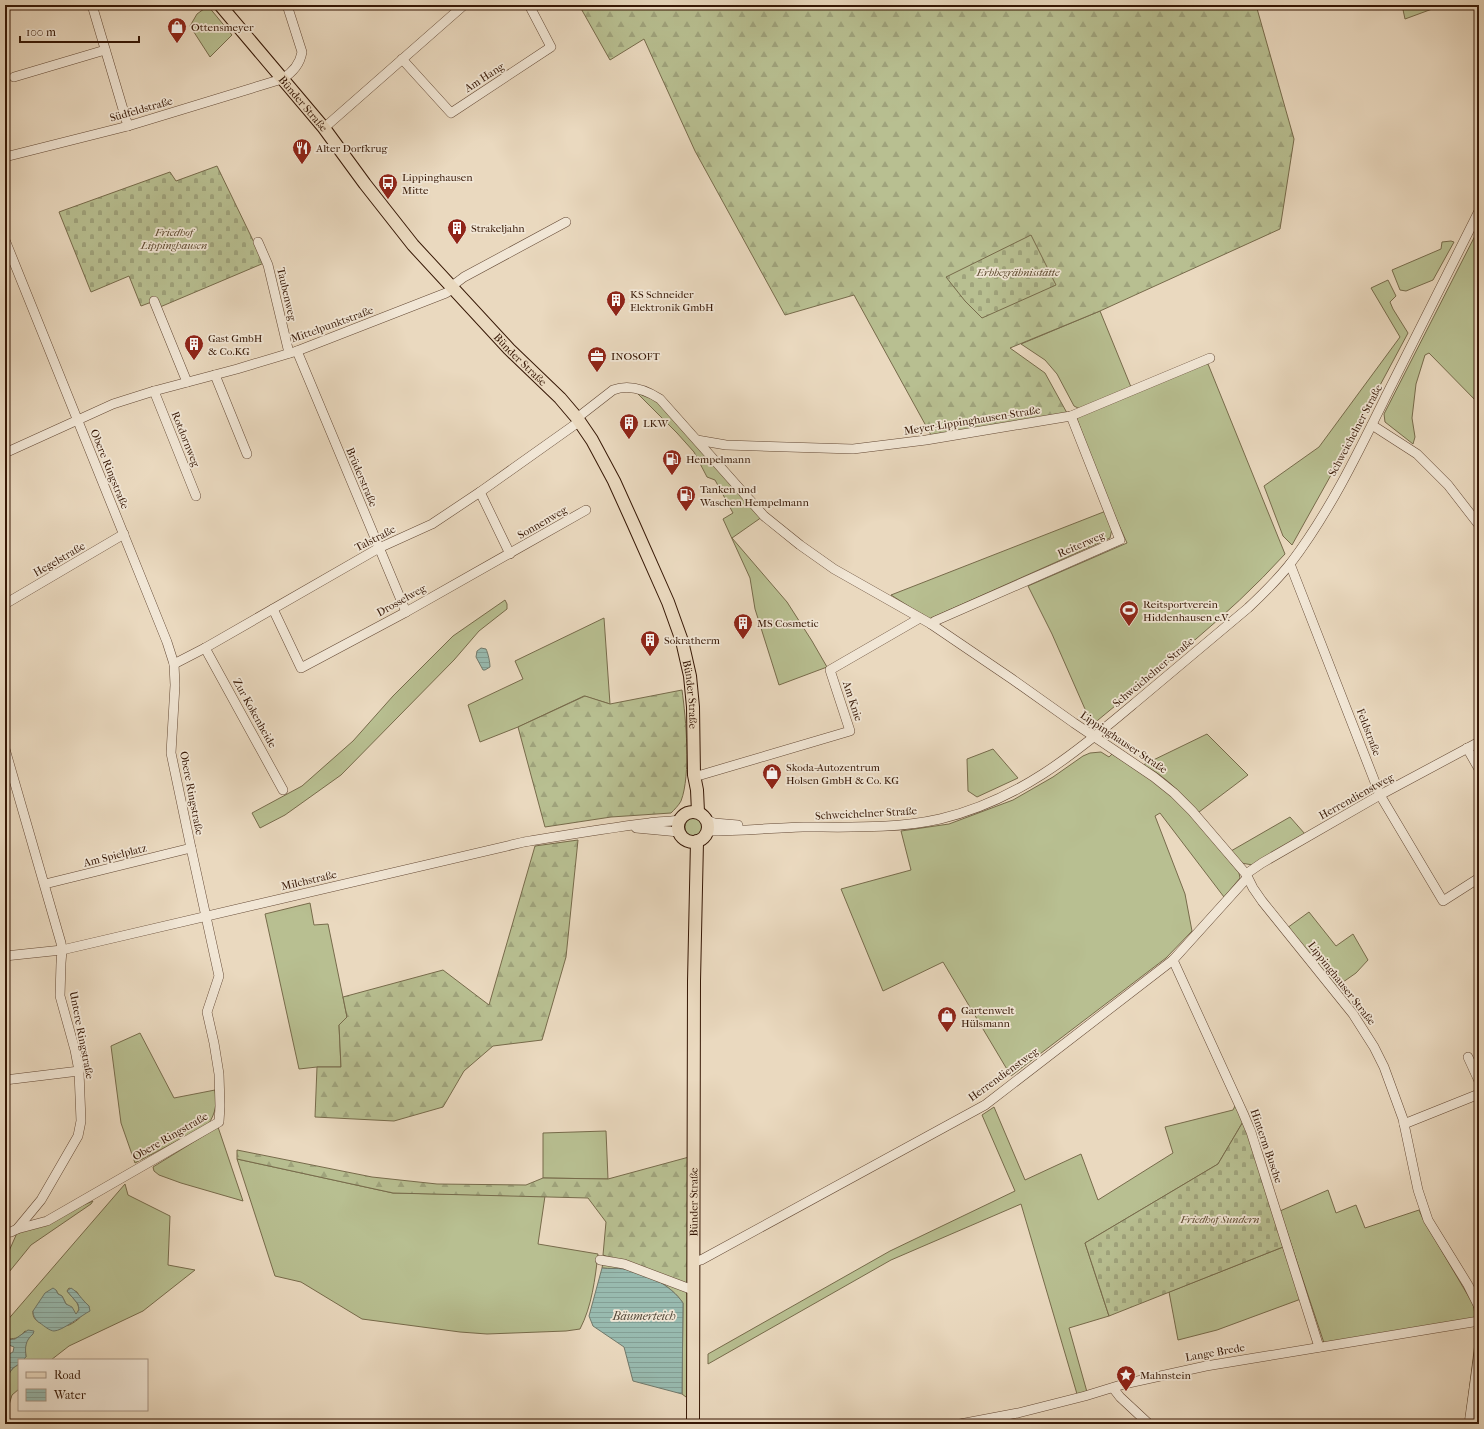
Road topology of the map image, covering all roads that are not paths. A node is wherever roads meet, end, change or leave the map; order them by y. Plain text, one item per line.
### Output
1 (92, 5) edge
2 (220, 5) edge
3 (287, 5) edge
4 (464, 5) edge
5 (529, 5) edge
6 (105, 50) junction
7 (402, 59) junction
8 (14, 77) dead end
9 (282, 79) junction
10 (128, 126) junction
11 (324, 128) junction
12 (5, 157) edge
13 (1479, 211) edge
14 (566, 222) dead end
15 (5, 240) edge
16 (258, 242) dead end
17 (453, 287) junction
18 (154, 301) dead end
19 (293, 352) junction
20 (1210, 358) dead end
21 (216, 375) junction
22 (187, 382) junction
23 (154, 391) junction
24 (1071, 416) junction
25 (77, 420) junction
26 (578, 420) junction
27 (1372, 425) junction
28 (697, 440) junction
29 (726, 445) junction
30 (5, 453) edge
31 (247, 454) dead end
32 (714, 459) junction
33 (480, 492) junction
34 (196, 496) dead end
35 (586, 510) dead end
36 (1479, 524) edge
37 (124, 534) junction
38 (379, 548) junction
39 (510, 554) junction
40 (1290, 564) junction
41 (5, 604) edge
42 (272, 609) junction
43 (406, 612) junction
44 (920, 618) junction
45 (931, 624) junction
46 (205, 648) junction
47 (174, 664) junction
48 (1094, 737) junction
49 (1479, 742) edge
50 (1467, 748) junction
51 (5, 749) edge
52 (1479, 769) edge
53 (694, 775) junction
54 (283, 790) dead end
55 (1380, 795) junction
56 (686, 819) junction
57 (708, 825) junction
58 (693, 841) junction
59 (191, 848) junction
60 (1247, 876) junction
61 (1479, 878) edge
62 (45, 884) junction
63 (206, 917) junction
64 (62, 950) junction
65 (5, 956) edge
66 (1173, 960) junction
67 (1468, 1057) dead end
68 (79, 1071) junction
69 (5, 1080) edge
70 (1479, 1081) edge
71 (1479, 1094) edge
72 (1404, 1124) junction
73 (17, 1229) junction
74 (5, 1233) edge
75 (600, 1260) dead end
76 (694, 1262) junction
77 (693, 1290) junction
78 (1479, 1307) edge
79 (1479, 1321) edge
80 (1319, 1347) junction
81 (1479, 1352) edge
82 (1113, 1388) junction
83 (693, 1424) edge
84 (960, 1424) edge
85 (1149, 1424) edge
86 (1469, 1424) edge

1 - 6 street
2 - 9 main road, Bünder Straße
3 - 9 street
4 - 7 street
5 - 7 street, Am Hang
6 - 8 street
6 - 10 street
7 - 11 street
9 - 10 street, Südfeldstraße
9 - 11 main road, Bünder Straße
10 - 12 street, Südfeldstraße
11 - 17 main road, Bünder Straße
13 - 27 street, Schweichelner Straße
14 - 17 street, Mittelpunktstraße
15 - 25 street, Obere Ringstraße
16 - 19 street, Taubenweg
17 - 19 street, Mittelpunktstraße
17 - 26 main road, Bünder Straße
18 - 22 street
19 - 21 street, Mittelpunktstraße
19 - 38 street, Brüderstraße
20 - 24 street, Meyer-Lippinghausen-Straße
21 - 22 street, Mittelpunktstraße
21 - 31 street
22 - 23 street, Mittelpunktstraße
23 - 25 street, Mittelpunktstraße
23 - 34 street, Rotdornweg
24 - 29 street, Meyer-Lippinghausen-Straße
24 - 45 street, Reiterweg
25 - 30 street, Mittelpunktstraße
25 - 37 street, Obere Ringstraße
26 - 28 street, Lippinghauser Straße
26 - 33 street, Talstraße
26 - 53 main road, Bünder Straße
27 - 36 street
27 - 40 street, Schweichelner Straße
28 - 29 street, Meyer-Lippinghausen-Straße
28 - 32 street, Lippinghauser Straße
29 - 32 street
32 - 44 street, Lippinghauser Straße
33 - 38 street, Talstraße
33 - 39 street
35 - 39 street, Sonnenweg
37 - 41 street, Hegelstraße
37 - 47 street, Obere Ringstraße
38 - 42 street, Talstraße
38 - 43 street, Brüderstraße
39 - 43 street, Drosselweg
40 - 48 street, Schweichelner Straße
40 - 55 street, Feldstraße
42 - 43 street, Drosselweg
42 - 46 street, Talstraße
44 - 45 street, Lippinghauser Straße
44 - 53 street, Am Knie
45 - 48 street, Lippinghauser Straße
46 - 47 street, Talstraße
46 - 54 street, Zur Kokenheide
47 - 59 street, Obere Ringstraße
48 - 57 street, Schweichelner Straße
48 - 60 street, Lippinghauser Straße
49 - 50 street, Herrendienstweg
50 - 52 street
50 - 55 street, Herrendienstweg
51 - 62 street, Untere Ringstraße
53 - 56 main road, Bünder Straße
55 - 60 street, Herrendienstweg
55 - 61 street, Feldstraße
56 - 57 main road
56 - 58 main road
56 - 63 street, Milchstraße
57 - 58 main road
58 - 76 main road, Bünder Straße
59 - 62 street, Am Spielplatz
59 - 63 street, Obere Ringstraße
60 - 66 street, Herrendienstweg
60 - 72 street, Lippinghauser Straße
62 - 64 street, Untere Ringstraße
63 - 64 street, Milchstraße
63 - 73 street, Obere Ringstraße
64 - 65 street, Milchstraße
64 - 68 street, Untere Ringstraße
66 - 76 street, Herrendienstweg
66 - 80 street, Hinterm Busche
67 - 70 street
68 - 69 street
68 - 73 street, Untere Ringstraße
71 - 72 street
72 - 78 street, Lippinghauser Straße
73 - 74 street
75 - 77 street
76 - 77 main road, Bünder Straße
77 - 83 main road, Bünder Straße
79 - 80 street, Lange Brede
80 - 82 street, Lange Brede
81 - 86 street
82 - 84 street, Lange Brede
82 - 85 street

